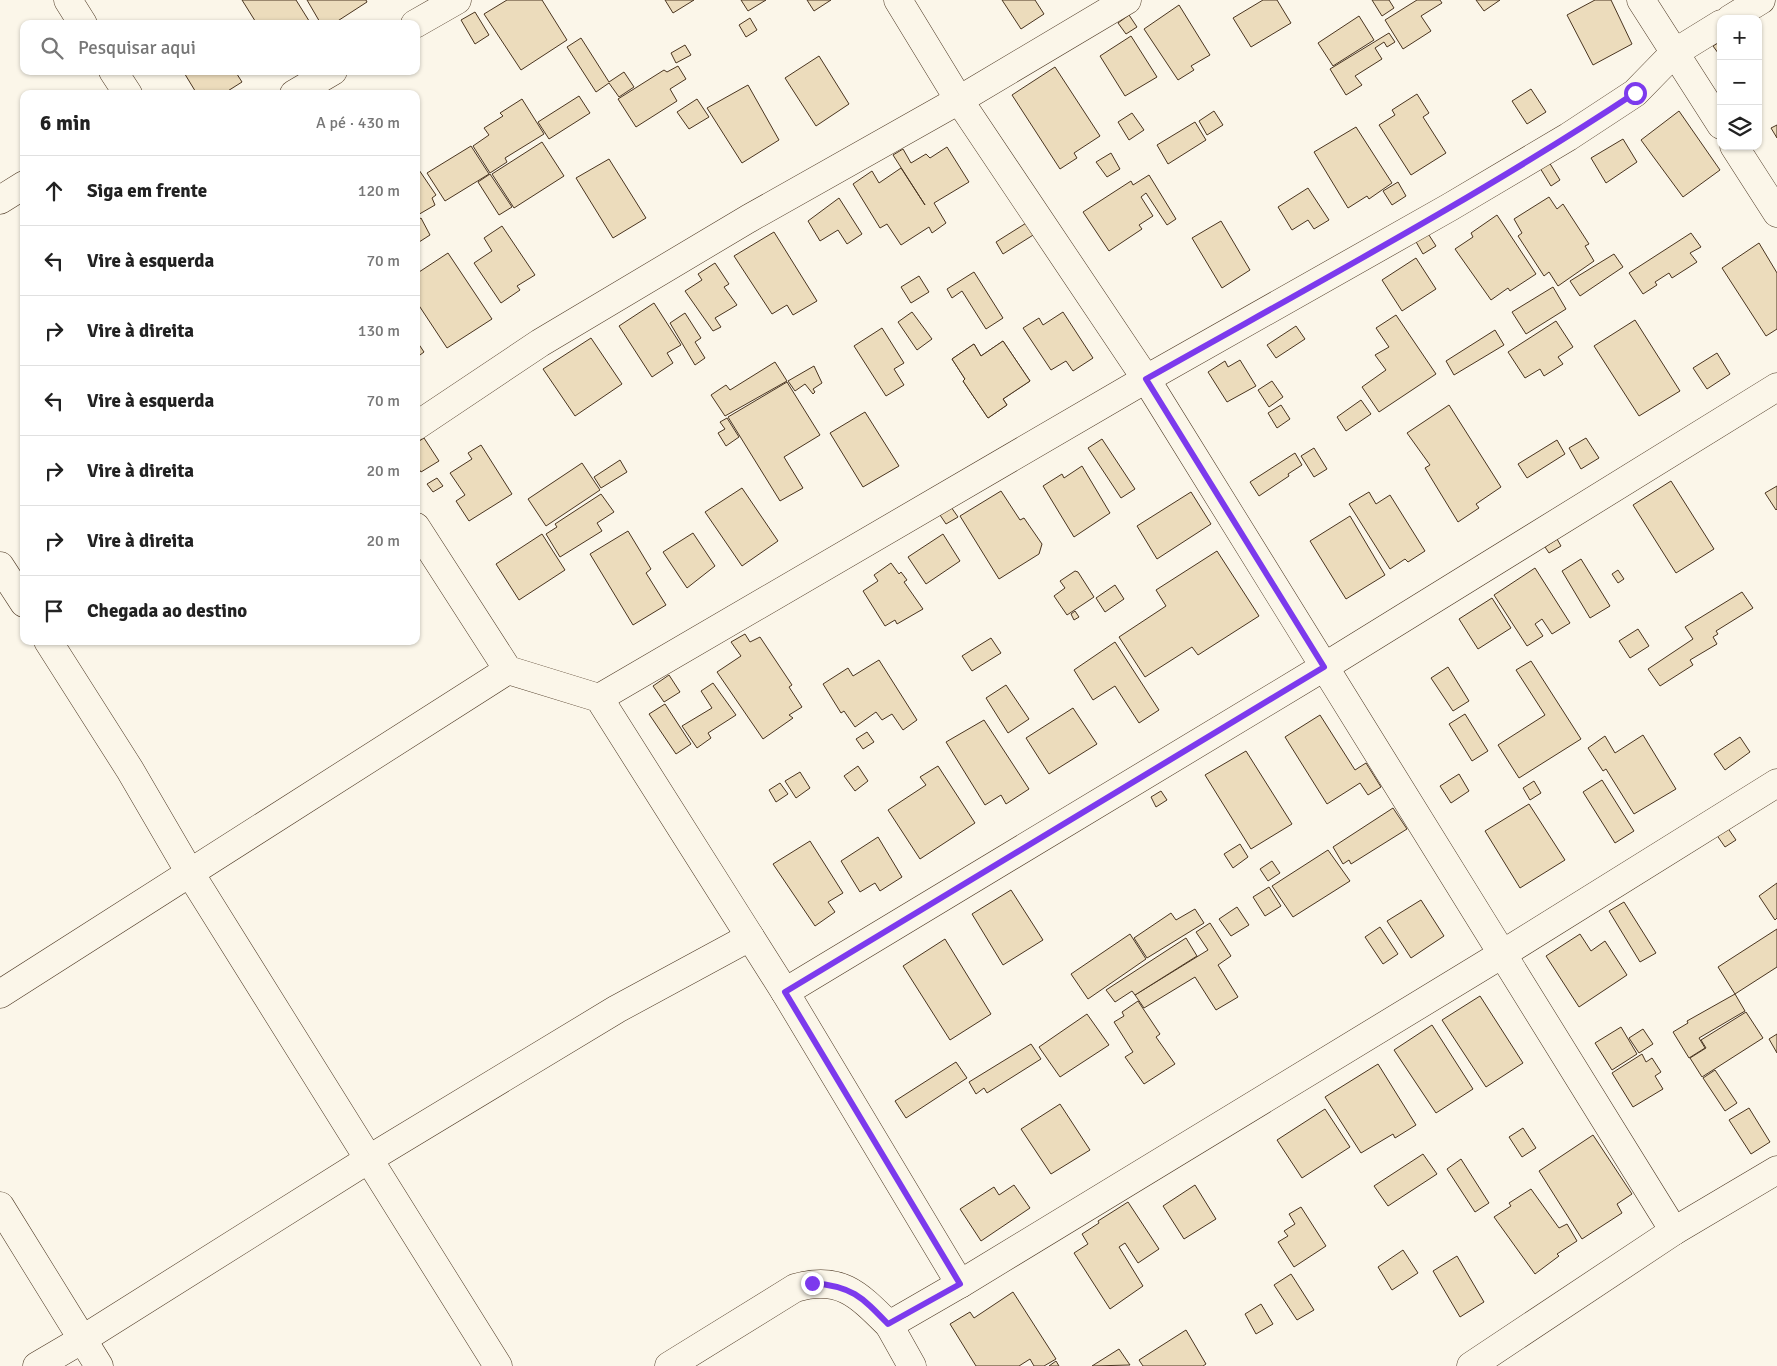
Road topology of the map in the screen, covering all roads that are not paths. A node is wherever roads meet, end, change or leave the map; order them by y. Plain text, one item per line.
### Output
1 (68, 0) edge
2 (456, 0) edge
3 (898, 0) edge
4 (1127, 0) edge
5 (1641, 0) edge
6 (1761, 0) edge
7 (1737, 15) edge
8 (80, 20) edge
9 (420, 21) edge
10 (1717, 26) edge
11 (1674, 53) junction
12 (116, 75) edge
13 (326, 75) edge
14 (125, 90) edge
15 (301, 90) edge
16 (959, 100) junction
17 (1717, 120) edge
18 (1737, 150) edge
19 (20, 188) edge
20 (0, 200) edge
21 (1777, 213) edge
22 (1146, 379) junction
23 (1777, 387) edge
24 (420, 423) edge
25 (420, 533) edge
26 (0, 566) edge
27 (16, 595) edge
28 (51, 645) edge
29 (1324, 667) junction
30 (508, 670) junction
31 (599, 698) junction
32 (1777, 783) edge
33 (190, 873) junction
34 (750, 937) junction
35 (1504, 953) junction
36 (785, 992) junction
37 (0, 994) edge
38 (369, 1159) junction
39 (1777, 1170) edge
40 (0, 1206) edge
41 (1674, 1231) junction
42 (960, 1284) junction
43 (888, 1324) junction
44 (82, 1339) junction
45 (37, 1366) edge
46 (99, 1366) edge
47 (498, 1366) edge
48 (669, 1366) edge
49 (912, 1366) edge
50 (1471, 1366) edge

1 - 8 street
2 - 9 street
3 - 16 street
4 - 16 street
5 - 11 street
6 - 7 street
10 - 11 street
11 - 17 street
11 - 22 street
12 - 14 street
13 - 15 street
16 - 22 street
16 - 24 street
18 - 21 street
19 - 20 street
22 - 29 street
22 - 31 street
23 - 29 street
25 - 30 street
26 - 27 street
28 - 33 street
29 - 35 street
29 - 36 street
30 - 31 street
30 - 33 street
31 - 34 street
32 - 35 street
33 - 37 street
33 - 38 street
34 - 36 street
34 - 38 street
35 - 41 street
35 - 42 street
36 - 42 street
38 - 44 street
38 - 47 street
39 - 41 street
40 - 44 street
41 - 50 street
42 - 43 street
43 - 48 street
43 - 49 street
44 - 45 street
44 - 46 street

